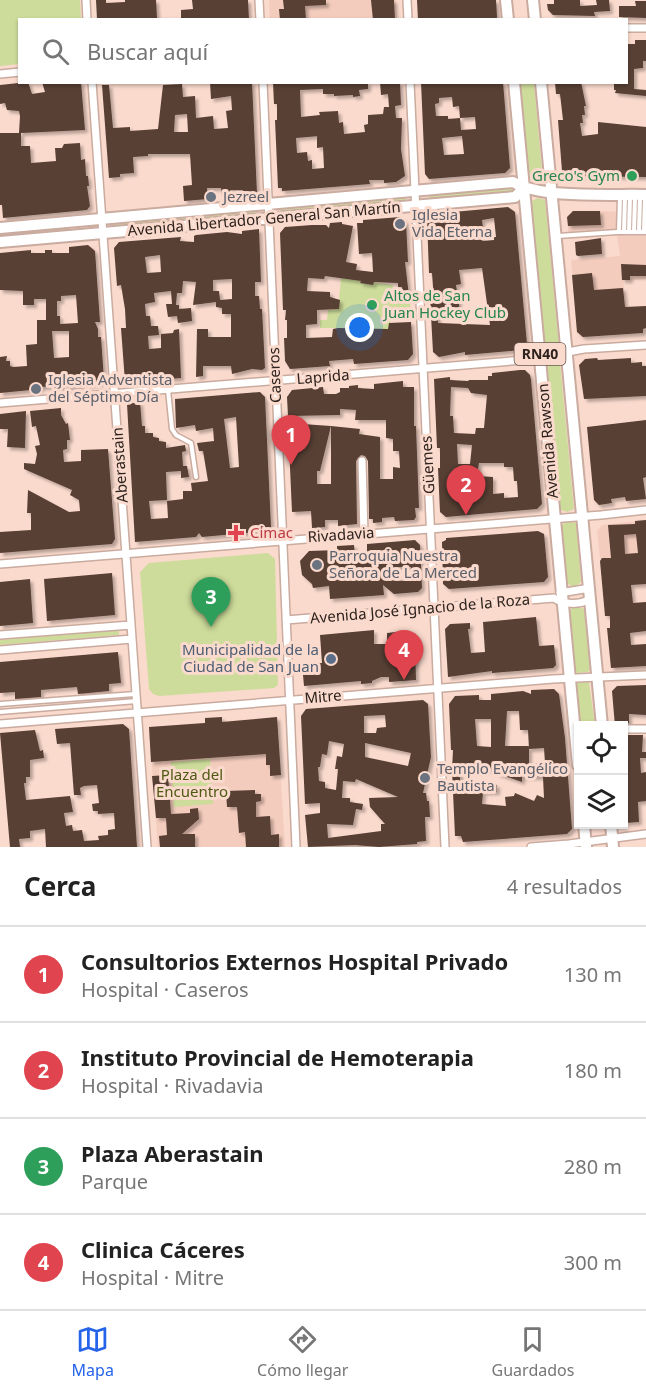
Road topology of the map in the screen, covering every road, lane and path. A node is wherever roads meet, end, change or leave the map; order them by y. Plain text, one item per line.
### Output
1 (86, 0) edge
2 (259, 0) edge
3 (407, 0) edge
4 (506, 0) edge
5 (533, 0) edge
6 (87, 18) edge
7 (260, 18) edge
8 (408, 18) edge
9 (508, 18) edge
10 (535, 18) edge
11 (628, 28) edge
12 (646, 28) edge
13 (18, 72) edge
14 (0, 74) edge
15 (92, 84) edge
16 (263, 84) edge
17 (410, 84) edge
18 (514, 84) edge
19 (541, 84) edge
20 (524, 188) junction
21 (415, 191) junction
22 (551, 191) junction
23 (635, 195) edge
24 (268, 204) junction
25 (416, 205) junction
26 (269, 218) junction
27 (102, 219) junction
28 (0, 228) edge
29 (634, 232) edge
30 (103, 233) junction
31 (553, 237) junction
32 (0, 242) edge
33 (646, 345) edge
34 (566, 352) junction
35 (540, 357) junction
36 (423, 368) junction
37 (276, 380) junction
38 (168, 389) junction
39 (115, 394) junction
40 (0, 403) edge
41 (362, 461) dead end
42 (196, 477) dead end
43 (646, 510) edge
44 (582, 516) junction
45 (555, 519) junction
46 (430, 528) junction
47 (364, 534) junction
48 (282, 540) junction
49 (126, 553) junction
50 (0, 564) edge
51 (589, 595) junction
52 (560, 598) junction
53 (434, 608) junction
54 (286, 620) junction
55 (131, 625) junction
56 (0, 635) edge
57 (132, 639) junction
58 (0, 650) edge
59 (646, 675) edge
60 (597, 677) junction
61 (570, 678) junction
62 (438, 688) junction
63 (136, 698) junction
64 (290, 700) junction
65 (0, 704) edge
66 (0, 712) edge
67 (138, 712) junction
68 (574, 721) edge
69 (601, 721) edge
70 (0, 724) edge
71 (628, 729) edge
72 (646, 729) edge
73 (584, 829) edge
74 (646, 834) edge
75 (613, 842) edge
76 (586, 844) edge
77 (147, 847) edge
78 (296, 847) edge
79 (445, 847) edge
80 (531, 847) edge

1 - 6 street
2 - 7 street
3 - 8 street
4 - 9 main road
5 - 10 main road
11 - 12 street
13 - 14 street
15 - 27 street, Aberastain
16 - 24 street, Caseros
17 - 21 street, Güemes
18 - 20 main road, Avenida Rawson / RN40
19 - 22 main road, Avenida Rawson / RN40
20 - 21 main road, Avenida Libertador General San Martín
20 - 22 main road, Avenida Libertador General San Martín
20 - 25 main road, Avenida Libertador General San Martín
20 - 35 main road, Avenida Rawson / RN40
21 - 24 main road, Avenida Libertador General San Martín
21 - 25 street, Güemes
22 - 23 main road, Avenida Libertador General San Martín
22 - 31 main road, Avenida Rawson / RN40
23 - 29 lane
23 - 29 lane
23 - 29 lane
24 - 26 street, Caseros
24 - 27 main road, Avenida Libertador General San Martín
25 - 26 main road, Avenida Libertador General San Martín
25 - 36 street, Güemes
26 - 30 main road, Avenida Libertador General San Martín
26 - 37 street, Caseros
27 - 28 main road, Avenida Libertador General San Martín
27 - 30 street, Aberastain
29 - 31 lane
30 - 32 main road, Avenida Libertador General San Martín
30 - 39 street, Aberastain
31 - 34 main road, Avenida Rawson / RN40
33 - 34 street, Laprida
34 - 35 street, Laprida
34 - 44 main road, Avenida Rawson / RN40
35 - 36 street, Laprida
35 - 45 main road, Avenida Rawson / RN40
36 - 37 street, Laprida
36 - 46 street, Güemes
37 - 38 street, Laprida
37 - 48 street, Caseros
38 - 39 street, Laprida
38 - 42 lane
39 - 40 street, Laprida
39 - 49 street, Aberastain
41 - 47 street
43 - 44 street, Rivadavia
44 - 45 street, Rivadavia
44 - 51 main road, Avenida Rawson / RN40
45 - 46 street, Rivadavia
45 - 52 main road, Avenida Rawson / RN40
46 - 47 street, Rivadavia
46 - 53 street, Güemes
47 - 48 street, Rivadavia
48 - 49 street, Rivadavia
48 - 54 street, Caseros
49 - 50 street, Rivadavia
49 - 55 street, Aberastain
51 - 52 street, Avenida José Ignacio de la Roza
51 - 52 street, Avenida José Ignacio de la Roza
51 - 60 main road, Avenida Rawson / RN40
52 - 53 street, Avenida José Ignacio de la Roza
52 - 61 main road, Avenida Rawson / RN40
53 - 54 street, Avenida José Ignacio de la Roza
53 - 62 street, Güemes
54 - 64 street, Caseros
55 - 56 street
55 - 57 street, Aberastain
57 - 58 street
57 - 63 street, Aberastain
59 - 60 street, Mitre
60 - 61 street, Mitre
60 - 69 main road, Avenida Rawson / RN40
61 - 62 street, Mitre
61 - 68 main road, Avenida Rawson / RN40
62 - 64 street, Mitre
62 - 79 street, Güemes
63 - 65 lane
63 - 66 lane
63 - 67 street, Aberastain
64 - 67 street, Mitre
64 - 78 street, Caseros
67 - 70 street, Mitre
67 - 77 street, Aberastain
71 - 72 street
73 - 76 main road
74 - 75 street
75 - 76 street
76 - 80 street

